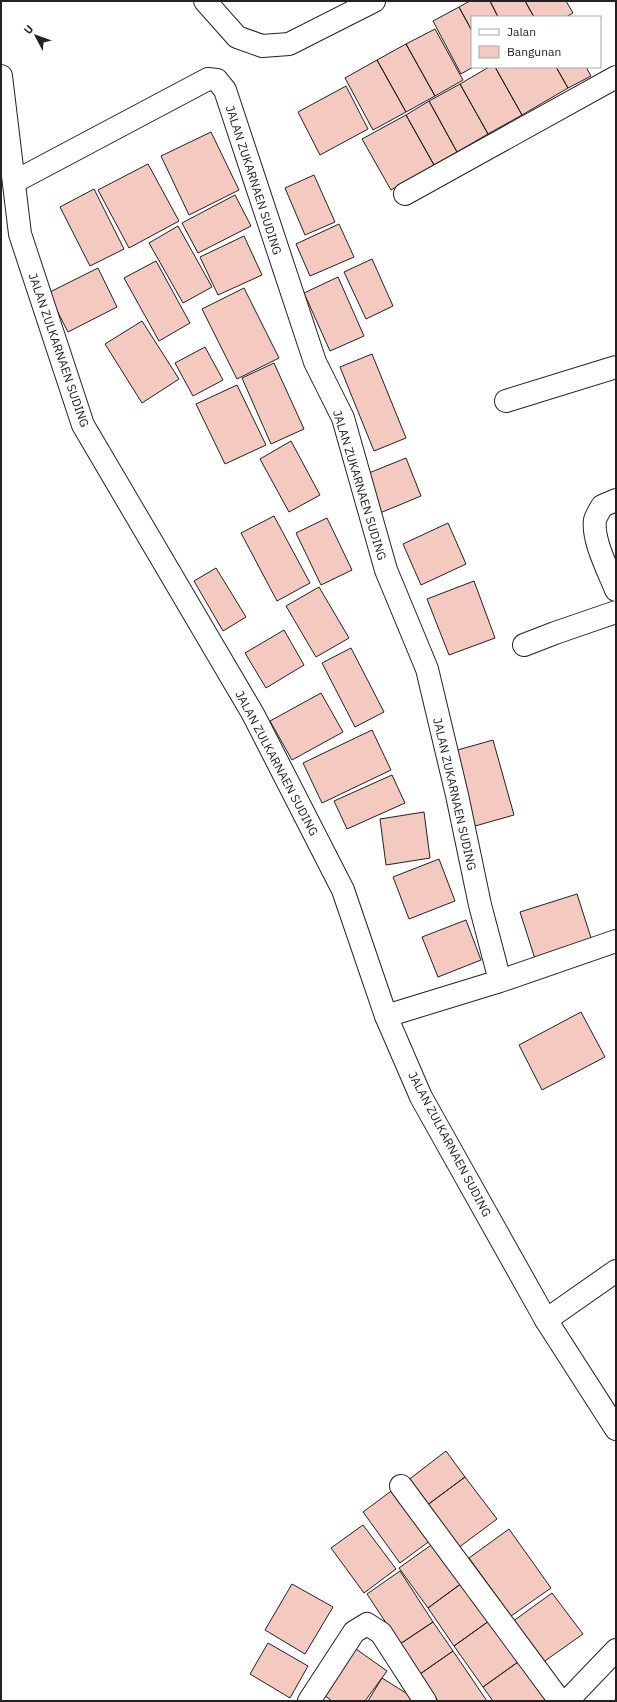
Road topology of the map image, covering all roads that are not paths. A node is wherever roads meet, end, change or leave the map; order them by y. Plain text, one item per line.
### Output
1 (205, 1) edge
2 (374, 1) edge
3 (1, 76) edge
4 (616, 77) edge
5 (14, 182) junction
6 (405, 194) dead end
7 (616, 367) edge
8 (506, 401) dead end
9 (616, 500) edge
10 (616, 590) edge
11 (616, 612) edge
12 (524, 646) dead end
13 (616, 941) edge
14 (500, 981) junction
15 (386, 1016) junction
16 (616, 1271) edge
17 (546, 1320) junction
18 (616, 1429) edge
19 (401, 1486) dead end
20 (616, 1650) edge
21 (424, 1700) edge
22 (309, 1701) edge
23 (560, 1701) edge
24 (567, 1701) edge

1 - 2 street
3 - 5 street, JALAN ZULKARNAEN SUDING
4 - 6 street
5 - 14 street, JALAN ZUKARNAEN SUDING
5 - 15 street, JALAN ZULKARNAEN SUDING
7 - 8 street
9 - 10 street
11 - 12 street
13 - 14 street
14 - 15 street
15 - 17 street, JALAN ZULKARNAEN SUDING
16 - 17 street
17 - 18 street, JALAN ZULKARNAEN SUDING
19 - 23 street
20 - 24 street
21 - 22 street

